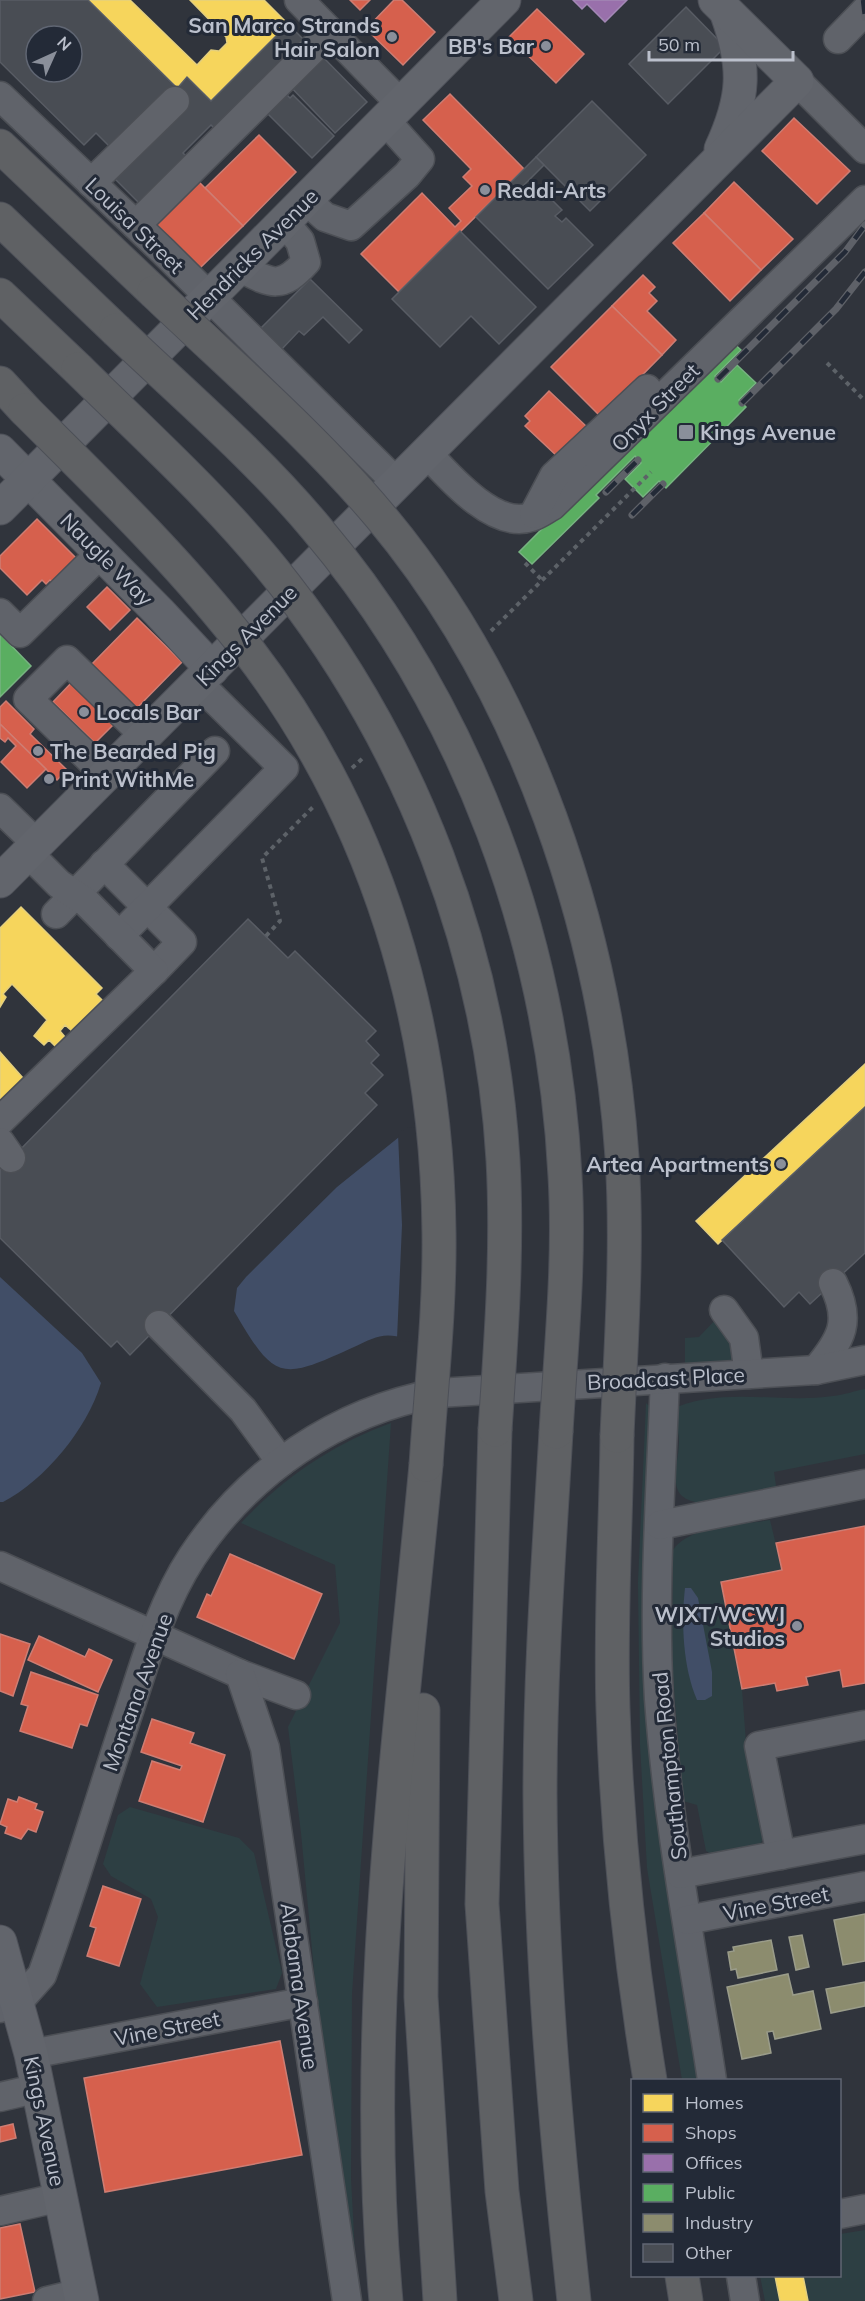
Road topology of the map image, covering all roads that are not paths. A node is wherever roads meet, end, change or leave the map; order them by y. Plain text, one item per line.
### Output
1 (299, 0) edge
2 (504, 0) edge
3 (720, 5) edge
4 (865, 11) edge
5 (330, 32) junction
6 (838, 39) dead end
7 (797, 81) junction
8 (0, 96) edge
9 (175, 101) dead end
10 (393, 112) junction
11 (0, 146) edge
12 (865, 149) edge
13 (713, 166) junction
14 (92, 183) junction
15 (864, 201) edge
16 (295, 211) junction
17 (0, 219) edge
18 (136, 225) junction
19 (239, 267) junction
20 (0, 295) edge
21 (209, 298) junction
22 (0, 385) edge
23 (0, 451) edge
24 (427, 453) junction
25 (28, 480) junction
26 (397, 483) junction
27 (0, 508) edge
28 (101, 554) junction
29 (0, 613) edge
30 (205, 676) junction
31 (145, 736) junction
32 (215, 751) dead end
33 (106, 775) junction
34 (0, 808) edge
35 (33, 849) junction
36 (104, 864) junction
37 (0, 881) edge
38 (65, 904) junction
39 (147, 907) junction
40 (119, 936) junction
41 (154, 971) junction
42 (0, 1121) edge
43 (724, 1310) dead end
44 (865, 1317) edge
45 (159, 1325) dead end
46 (865, 1360) edge
47 (816, 1370) junction
48 (749, 1374) junction
49 (665, 1378) junction
50 (466, 1390) joint
51 (281, 1462) junction
52 (426, 1465) junction
53 (865, 1484) edge
54 (660, 1525) junction
55 (0, 1566) edge
56 (154, 1635) junction
57 (240, 1674) junction
58 (296, 1695) dead end
59 (865, 1725) edge
60 (865, 1839) edge
61 (781, 1855) junction
62 (680, 1874) junction
63 (865, 1886) edge
64 (687, 1920) junction
65 (0, 1942) edge
66 (303, 2002) junction
67 (9, 2005) edge
68 (31, 2054) junction
69 (650, 2079) edge
70 (712, 2079) edge
71 (39, 2088) junction
72 (0, 2097) edge
73 (61, 2197) junction
74 (563, 2198) junction
75 (865, 2209) edge
76 (0, 2211) edge
77 (841, 2214) edge
78 (682, 2277) edge
79 (741, 2277) edge
80 (81, 2297) edge
81 (47, 2301) edge
82 (347, 2301) edge
83 (386, 2301) edge
84 (440, 2301) edge
85 (516, 2301) edge
86 (574, 2301) edge
87 (594, 2301) edge
88 (686, 2301) edge
89 (745, 2301) edge

1 - 5 street
2 - 10 main road, Hendricks Avenue
3 - 7 main road
3 - 13 main road
4 - 6 street
5 - 10 street
5 - 18 street
7 - 12 street
7 - 13 main road, Kings Avenue
8 - 14 street, Louisa Street
9 - 14 street
10 - 16 main road, Hendricks Avenue
10 - 16 street
11 - 69 highway, bridge
13 - 24 main road, Kings Avenue
14 - 18 street, Louisa Street
15 - 24 street, Onyx Street
16 - 19 main road, Hendricks Avenue
16 - 19 street
17 - 74 highway, bridge
18 - 21 street, Louisa Street
19 - 21 main road, Hendricks Avenue
20 - 85 highway, bridge
21 - 25 main road, Hendricks Avenue
21 - 26 street, Louisa Street
22 - 52 highway, bridge
23 - 25 main road, Naugle Way
24 - 26 main road, Kings Avenue
25 - 27 main road, Hendricks Avenue
25 - 28 main road, Naugle Way
26 - 30 main road, Kings Avenue
28 - 29 street
28 - 30 main road, Naugle Way
30 - 31 main road, Kings Avenue
30 - 39 street
31 - 33 main road, Kings Avenue
31 - 33 street
32 - 36 street
33 - 35 main road, Kings Avenue
34 - 35 street
35 - 37 main road, Kings Avenue
35 - 38 street
36 - 38 street
36 - 39 street
38 - 40 street
39 - 40 street
39 - 41 street
40 - 41 street
41 - 42 street
43 - 48 street
44 - 47 street
45 - 51 street
46 - 47 street, Broadcast Place
47 - 48 street, Broadcast Place
48 - 49 street, Broadcast Place
49 - 50 street, Broadcast Place
49 - 54 street, Southampton Road
50 - 51 street, Montana Avenue
51 - 56 street, Montana Avenue
52 - 83 highway
52 - 84 highway
53 - 54 street
54 - 62 street, Southampton Road
55 - 56 street
56 - 57 street
56 - 67 street, Montana Avenue
57 - 58 street
57 - 66 street, Alabama Avenue
59 - 61 street
60 - 61 street
61 - 62 street
62 - 64 street, Southampton Road
63 - 64 street, Vine Street
64 - 70 street, Southampton Road
65 - 67 main road, Kings Avenue
66 - 68 street, Vine Street
66 - 82 street, Alabama Avenue
67 - 68 main road, Kings Avenue
68 - 71 main road, Kings Avenue
71 - 72 street
71 - 73 main road, Kings Avenue
73 - 76 street
73 - 80 main road, Kings Avenue
74 - 86 highway
74 - 87 highway
75 - 77 street
78 - 88 highway
79 - 89 street
80 - 81 street

